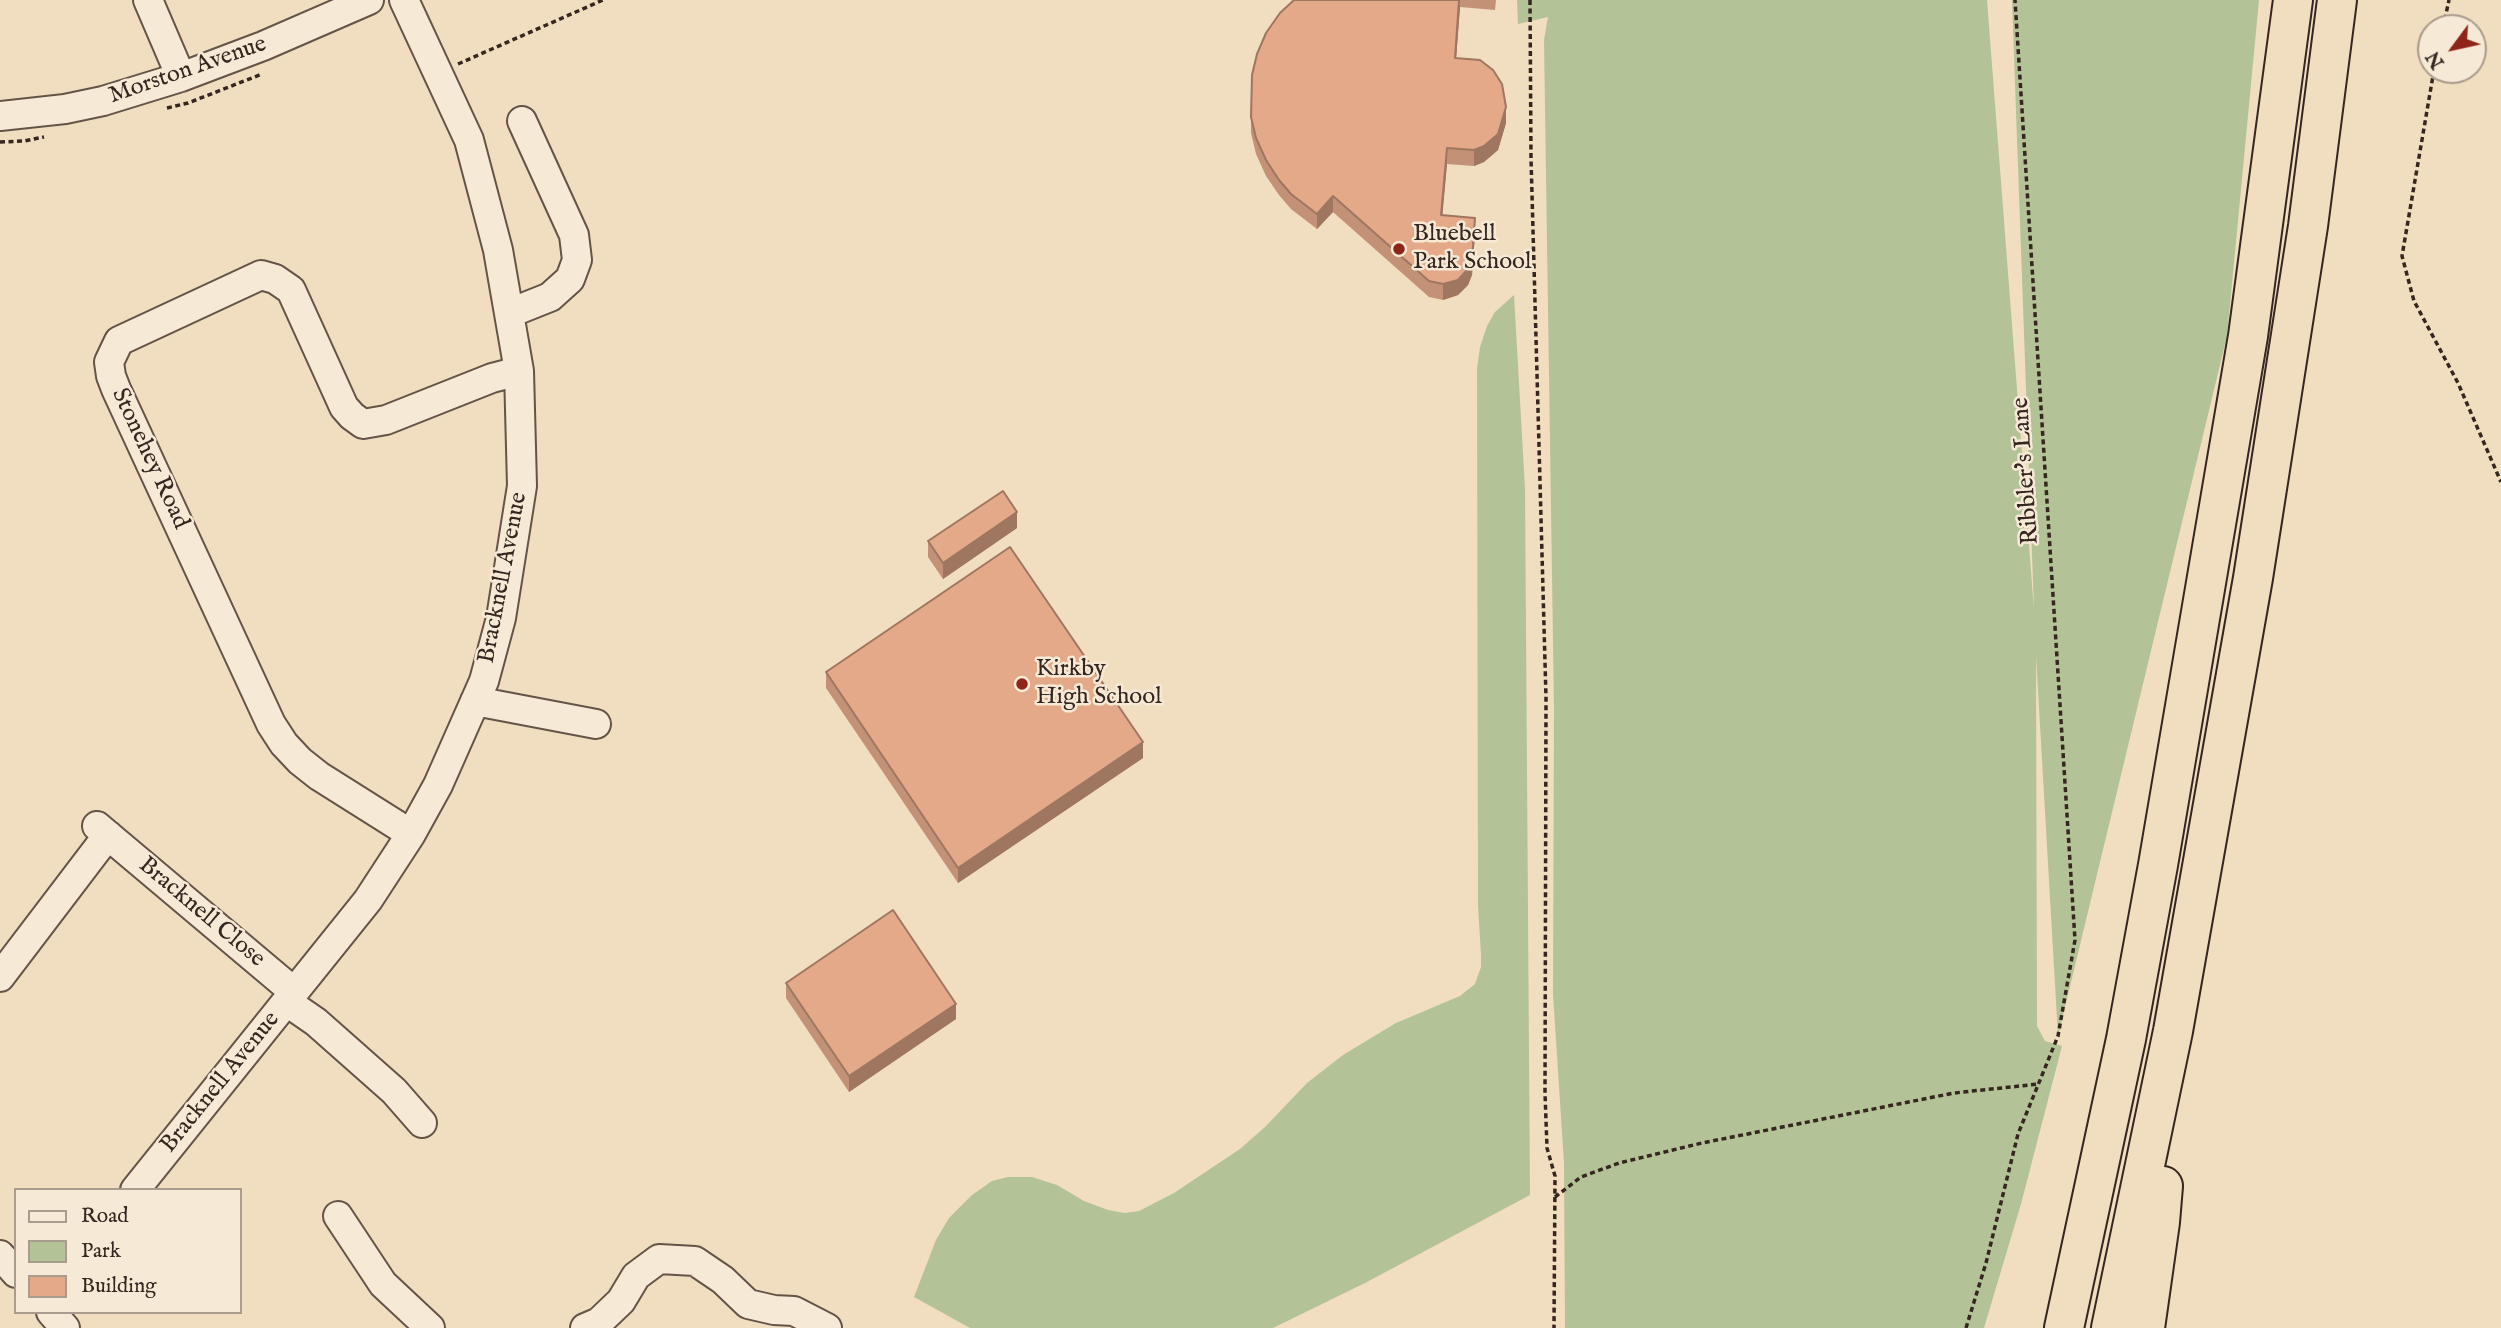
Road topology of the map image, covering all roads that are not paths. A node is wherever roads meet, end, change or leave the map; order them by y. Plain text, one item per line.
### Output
1 (148, 0) edge
2 (369, 0) edge
3 (404, 0) edge
4 (2293, 0) edge
5 (2337, 0) edge
6 (181, 77) junction
7 (0, 116) edge
8 (522, 121) dead end
9 (510, 313) junction
10 (519, 371) junction
11 (475, 701) junction
12 (596, 724) dead end
13 (411, 834) junction
14 (0, 977) edge
15 (290, 997) junction
16 (2173, 1031) junction
17 (2126, 1039) junction
18 (422, 1123) dead end
19 (137, 1188) edge
20 (338, 1216) dead end
21 (0, 1255) edge
22 (14, 1271) edge
23 (53, 1314) edge
24 (65, 1328) edge
25 (430, 1328) edge
26 (585, 1328) edge
27 (827, 1328) edge
28 (2038, 1328) edge
29 (2064, 1328) edge
30 (2111, 1328) edge
31 (2145, 1328) edge

1 - 6 street
2 - 6 street, Morston Avenue
3 - 9 street, Bracknell Avenue
4 - 17 highway
5 - 16 highway
6 - 7 street, Morston Avenue
8 - 9 street
9 - 10 street, Bracknell Avenue
10 - 11 street, Bracknell Avenue
10 - 13 street, Stonehey Road
11 - 12 street
11 - 13 street, Bracknell Avenue
13 - 15 street, Bracknell Avenue
14 - 15 street, Bracknell Close
15 - 18 street, Bracknell Close
15 - 19 street, Bracknell Avenue
16 - 30 highway
16 - 31 highway
17 - 28 highway
17 - 29 highway
20 - 25 street
21 - 22 street
23 - 24 street
26 - 27 street

